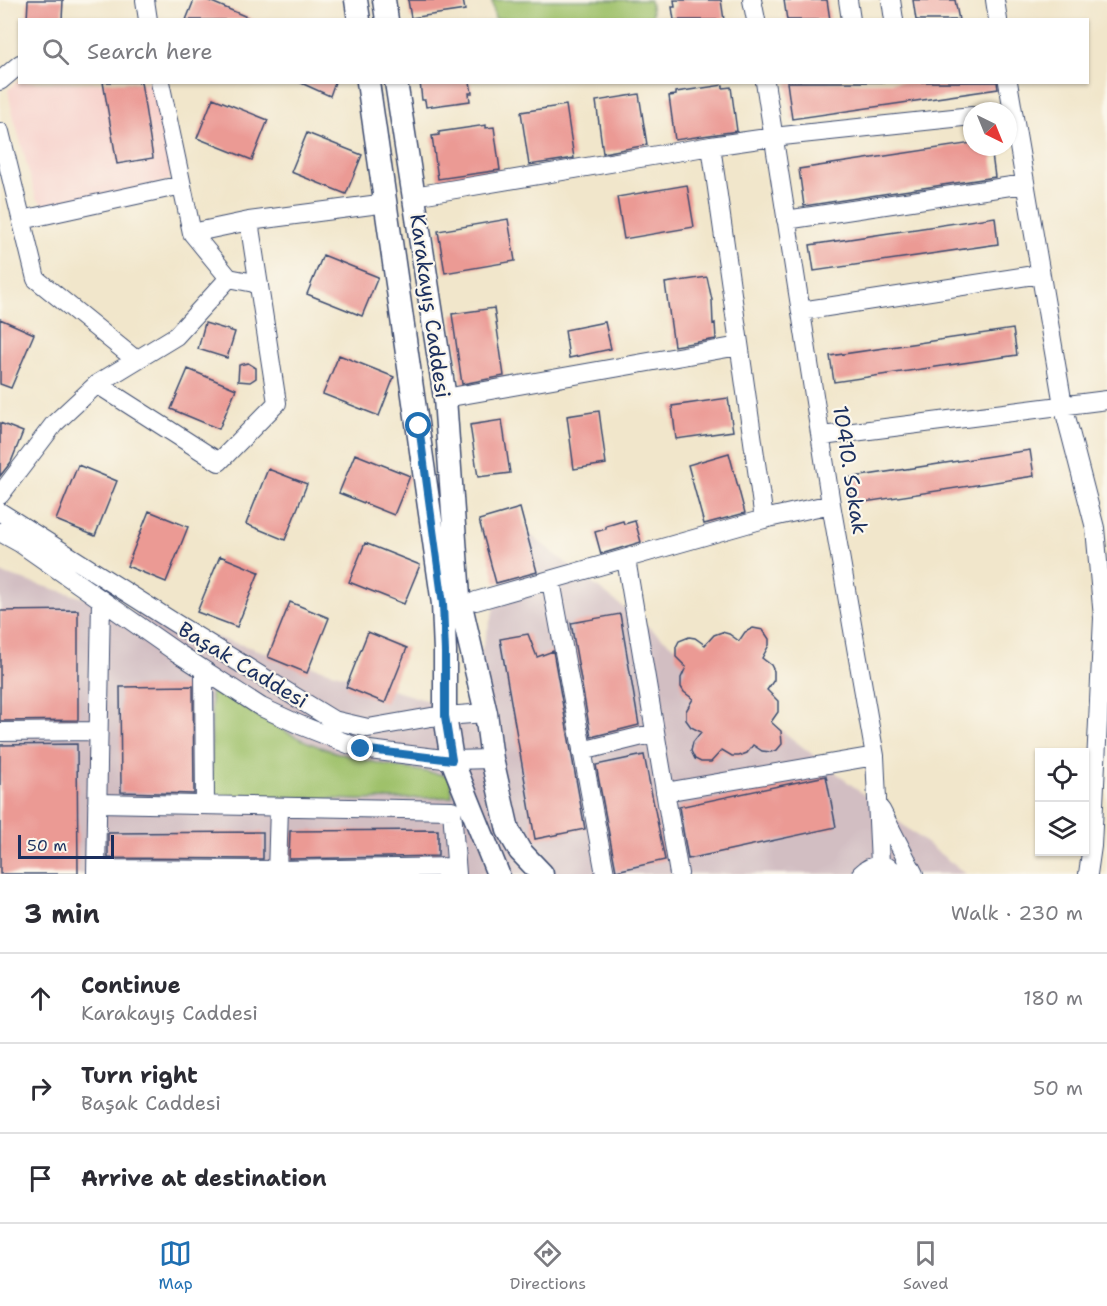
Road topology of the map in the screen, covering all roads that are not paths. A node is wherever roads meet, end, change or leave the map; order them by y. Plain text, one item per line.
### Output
1 (145, 0) edge
2 (356, 0) edge
3 (384, 0) edge
4 (753, 0) edge
5 (848, 0) edge
6 (891, 0) edge
7 (995, 0) edge
8 (148, 18) edge
9 (359, 18) edge
10 (387, 18) edge
11 (756, 18) edge
12 (850, 18) edge
13 (894, 18) edge
14 (998, 18) edge
15 (18, 66) edge
16 (0, 81) edge
17 (160, 84) edge
18 (368, 84) edge
19 (396, 84) edge
20 (765, 84) edge
21 (1008, 84) edge
22 (1009, 102) edge
23 (963, 117) edge
24 (0, 132) edge
25 (773, 137) junction
26 (711, 146) junction
27 (1017, 146) edge
28 (1025, 184) junction
29 (182, 185) junction
30 (414, 196) junction
31 (387, 203) junction
32 (22, 220) junction
33 (786, 220) junction
34 (249, 221) junction
35 (192, 233) junction
36 (1040, 274) junction
37 (229, 278) junction
38 (259, 284) junction
39 (801, 311) junction
40 (739, 346) junction
41 (136, 360) junction
42 (97, 384) junction
43 (445, 398) junction
44 (1107, 400) edge
45 (1063, 405) junction
46 (822, 436) junction
47 (0, 495) edge
48 (831, 504) junction
49 (0, 512) edge
50 (764, 519) junction
51 (0, 532) edge
52 (626, 559) junction
53 (551, 581) junction
54 (101, 600) junction
55 (476, 601) dead end
56 (204, 670) junction
57 (486, 713) junction
58 (445, 716) junction
59 (99, 731) junction
60 (0, 732) edge
61 (655, 733) junction
62 (582, 751) junction
63 (875, 756) junction
64 (492, 759) junction
65 (452, 760) junction
66 (1101, 791) edge
67 (665, 792) junction
68 (97, 803) junction
69 (205, 805) junction
70 (879, 806) junction
71 (279, 807) junction
72 (1099, 848) edge
73 (96, 871) edge
74 (457, 871) edge
75 (893, 871) edge
76 (277, 872) edge
77 (498, 874) edge
78 (542, 874) edge
79 (605, 874) edge
80 (679, 874) edge
81 (861, 874) edge
82 (914, 874) edge
83 (1088, 874) edge

1 - 8 street
2 - 9 main road
3 - 10 main road
4 - 11 street
5 - 12 street
6 - 13 street
7 - 14 street
15 - 16 street
17 - 29 street
18 - 31 main road, Karakayış Caddesi
19 - 30 main road, Karakayış Caddesi
20 - 25 street, 10410. Sokak
21 - 22 street
23 - 25 street
24 - 32 street
25 - 26 street
25 - 33 street, 10410. Sokak
26 - 30 street
26 - 40 street
27 - 28 street
28 - 33 street
28 - 36 street
29 - 32 street
29 - 35 street
30 - 43 main road, Karakayış Caddesi
31 - 34 street
31 - 58 main road, Karakayış Caddesi
32 - 41 street
33 - 39 street, 10410. Sokak
34 - 35 street
34 - 38 street
35 - 37 street
36 - 39 street
36 - 45 street
37 - 38 street
37 - 41 street
38 - 42 street
39 - 46 street, 10410. Sokak
40 - 43 street
40 - 50 street
41 - 42 street
42 - 47 street
43 - 57 main road, Karakayış Caddesi
44 - 45 street
45 - 46 street
45 - 66 street
46 - 48 street, 10410. Sokak
48 - 50 street
48 - 63 street, 10410. Sokak
49 - 58 street, Başak Caddesi
50 - 52 street
51 - 54 street, Başak Caddesi
52 - 53 street
52 - 61 street
53 - 55 street
53 - 62 street
54 - 56 street, Başak Caddesi
54 - 59 street
56 - 65 street, Başak Caddesi
56 - 69 street
57 - 58 street, Başak Caddesi
57 - 64 main road, Karakayış Caddesi
58 - 65 main road, Karakayış Caddesi
59 - 60 street
59 - 68 street
61 - 62 street
61 - 67 street
62 - 79 street
63 - 67 street
63 - 70 street, 10410. Sokak
64 - 65 street, Başak Caddesi
64 - 78 main road, Karakayış Caddesi
65 - 77 main road, Karakayış Caddesi
66 - 72 street
67 - 80 street
68 - 69 street
68 - 73 street
69 - 71 street
70 - 75 street, 10410. Sokak
70 - 82 street
71 - 74 street
71 - 76 street
72 - 83 street
73 - 76 street
74 - 76 street
75 - 81 street

